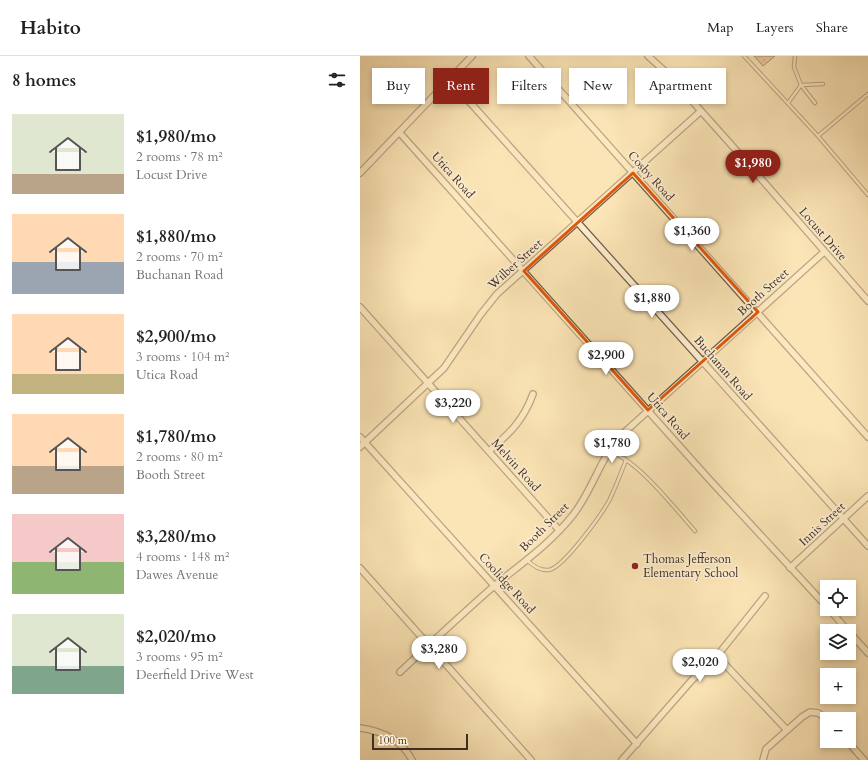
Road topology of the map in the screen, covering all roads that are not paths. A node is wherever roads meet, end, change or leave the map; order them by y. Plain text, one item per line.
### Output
1 (472, 56) edge
2 (529, 56) edge
3 (648, 56) edge
4 (744, 56) edge
5 (795, 56) edge
6 (461, 68) edge
7 (823, 84) dead end
8 (801, 85) junction
9 (868, 94) edge
10 (433, 97) edge
11 (788, 103) junction
12 (815, 103) dead end
13 (472, 104) edge
14 (701, 111) junction
15 (399, 132) junction
16 (818, 136) junction
17 (360, 173) edge
18 (633, 173) junction
19 (867, 193) edge
20 (578, 222) junction
21 (824, 252) junction
22 (524, 271) junction
23 (868, 302) edge
24 (360, 307) edge
25 (758, 312) junction
26 (702, 361) junction
27 (429, 384) junction
28 (533, 394) dead end
29 (648, 410) junction
30 (360, 437) edge
31 (868, 437) edge
32 (362, 444) edge
33 (488, 451) junction
34 (608, 452) junction
35 (626, 460) junction
36 (868, 496) edge
37 (844, 519) junction
38 (559, 530) junction
39 (696, 531) dead end
40 (868, 546) edge
41 (527, 560) junction
42 (360, 568) edge
43 (790, 568) junction
44 (494, 586) junction
45 (765, 596) dead end
46 (820, 600) edge
47 (835, 616) edge
48 (842, 624) edge
49 (856, 639) edge
50 (429, 645) junction
51 (868, 652) edge
52 (717, 656) junction
53 (400, 672) dead end
54 (820, 714) edge
55 (360, 728) edge
56 (787, 730) junction
57 (637, 744) junction
58 (853, 748) edge
59 (412, 760) edge
60 (532, 760) edge
61 (622, 760) edge
62 (763, 760) edge
63 (864, 760) edge

1 - 6 street
2 - 18 street, Cosby Road
3 - 14 street, Locust Drive
4 - 11 lane
5 - 8 lane
7 - 8 lane
8 - 11 lane
8 - 12 lane
9 - 16 lane
10 - 15 street
11 - 16 lane
13 - 20 street, Buchanan Road
14 - 18 street, Wilber Street
14 - 21 street, Locust Drive
15 - 17 street
15 - 22 street, Utica Road
16 - 19 lane
18 - 20 street, Wilber Street
18 - 25 street, Cosby Road
20 - 22 street, Wilber Street
20 - 26 street, Buchanan Road
21 - 23 street, Locust Drive
21 - 25 street, Booth Street
22 - 27 street, Wilber Street
22 - 29 street, Utica Road
24 - 27 street, Melvin Road
25 - 26 street, Booth Street
25 - 31 street, Cosby Road
26 - 29 street, Booth Street
26 - 37 street, Buchanan Road
27 - 32 street, Wilber Street
27 - 33 street, Melvin Road
28 - 33 street
29 - 34 street, Booth Street
29 - 43 street, Utica Road
30 - 32 street, Coolidge Road
32 - 44 street, Coolidge Road
33 - 38 street, Melvin Road
34 - 35 lane
34 - 38 street, Booth Street
35 - 39 lane
35 - 41 lane
36 - 37 street, Innis Street
37 - 40 street, Buchanan Road
37 - 43 street, Innis Street
38 - 41 street, Booth Street
41 - 44 street, Booth Street
42 - 50 street
43 - 46 street, Utica Road
44 - 50 street, Booth Street
44 - 57 street, Coolidge Road
45 - 52 street
47 - 48 street, Utica Road
49 - 51 street, Utica Road
50 - 53 street, Booth Street
50 - 60 street
52 - 56 street
52 - 57 street
54 - 56 street
55 - 59 street
56 - 62 street
57 - 61 street
58 - 63 street

